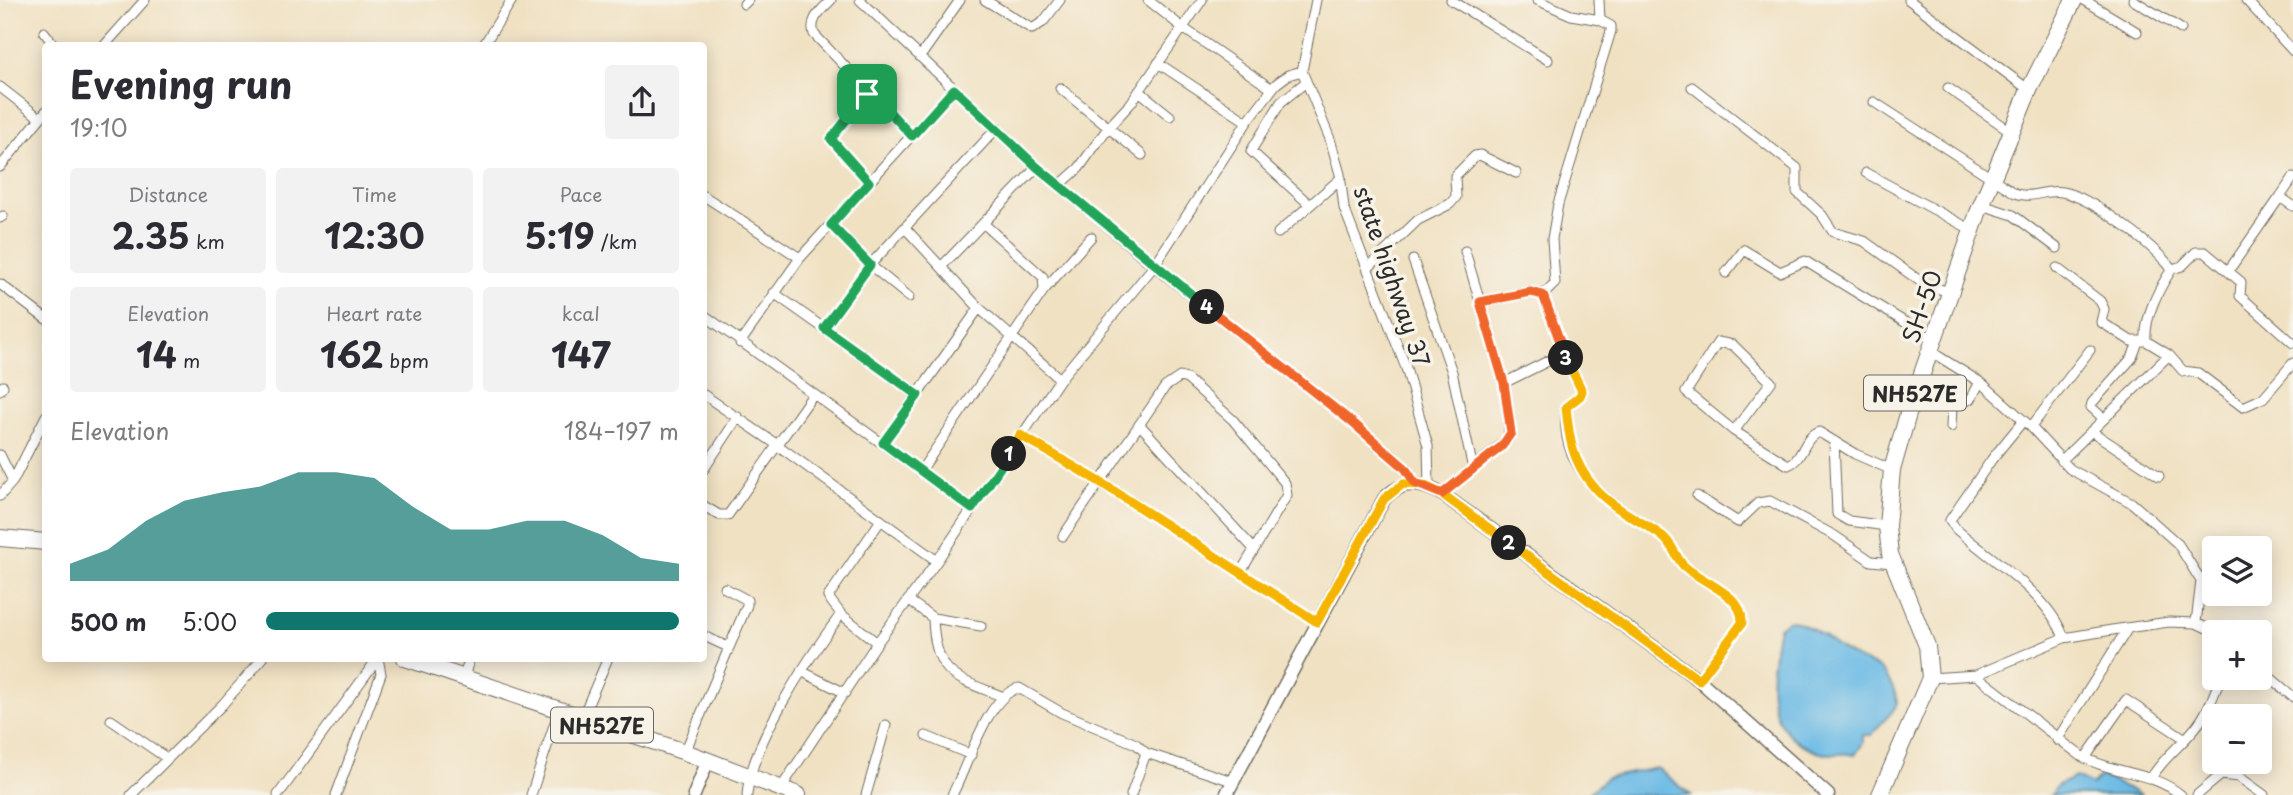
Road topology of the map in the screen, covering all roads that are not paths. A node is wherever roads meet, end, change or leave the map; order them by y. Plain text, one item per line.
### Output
1 (145, 0) edge
2 (512, 0) edge
3 (831, 0) edge
4 (860, 0) edge
5 (960, 0) edge
6 (985, 0) edge
7 (1060, 0) edge
8 (1148, 0) edge
9 (1202, 0) edge
10 (1316, 0) edge
11 (1451, 0) edge
12 (1537, 0) edge
13 (1599, 0) edge
14 (1909, 0) edge
15 (2074, 0) edge
16 (2084, 0) edge
17 (2133, 0) edge
18 (2246, 0) edge
19 (1600, 20) junction
20 (1183, 28) junction
21 (2181, 29) dead end
22 (44, 32) dead end
23 (2137, 32) dead end
24 (52, 42) edge
25 (108, 42) edge
26 (486, 42) edge
27 (2293, 51) edge
28 (920, 57) junction
29 (1548, 60) dead end
30 (1158, 63) junction
31 (1303, 71) junction
32 (1306, 82) junction
33 (0, 87) edge
34 (1692, 87) dead end
35 (1060, 88) dead end
36 (1948, 88) dead end
37 (954, 89) junction
38 (1272, 89) junction
39 (2029, 90) junction
40 (1139, 91) junction
41 (867, 94) junction
42 (1874, 102) dead end
43 (42, 114) edge
44 (42, 116) edge
45 (1170, 116) dead end
46 (1247, 122) junction
47 (997, 128) junction
48 (1107, 129) junction
49 (2012, 132) junction
50 (912, 136) junction
51 (1142, 155) dead end
52 (0, 167) edge
53 (1037, 167) junction
54 (1517, 173) dead end
55 (1866, 173) dead end
56 (2293, 178) edge
57 (1340, 179) junction
58 (1993, 180) junction
59 (869, 182) junction
60 (1060, 186) junction
61 (2280, 197) junction
62 (707, 198) edge
63 (1310, 205) junction
64 (1982, 205) junction
65 (2293, 206) edge
66 (983, 223) junction
67 (831, 225) junction
68 (906, 229) junction
69 (1972, 230) junction
70 (1278, 233) dead end
71 (1091, 237) dead end
72 (2057, 248) dead end
73 (1465, 251) dead end
74 (800, 258) junction
75 (1413, 260) dead end
76 (870, 265) junction
77 (942, 265) junction
78 (1154, 266) junction
79 (1368, 268) junction
80 (2057, 268) dead end
81 (2172, 269) junction
82 (2229, 270) junction
83 (1727, 273) dead end
84 (0, 284) edge
85 (1044, 290) junction
86 (1949, 292) junction
87 (774, 293) junction
88 (1543, 295) junction
89 (909, 297) dead end
90 (1480, 302) junction
91 (979, 308) junction
92 (42, 316) edge
93 (707, 317) edge
94 (824, 328) junction
95 (1013, 339) junction
96 (2142, 341) junction
97 (740, 343) junction
98 (2293, 343) edge
99 (1932, 346) junction
100 (2090, 350) dead end
101 (1564, 353) junction
102 (2169, 355) junction
103 (2293, 363) edge
104 (1060, 379) junction
105 (1980, 382) junction
106 (1504, 383) junction
107 (918, 395) junction
108 (812, 396) junction
109 (707, 397) edge
110 (738, 417) junction
111 (2104, 419) junction
112 (2023, 421) junction
113 (42, 424) edge
114 (1140, 425) junction
115 (2031, 427) junction
116 (1951, 428) dead end
117 (1734, 431) junction
118 (2091, 431) junction
119 (1020, 435) junction
120 (1834, 441) junction
121 (883, 443) junction
122 (776, 444) junction
123 (0, 455) edge
124 (2061, 461) junction
125 (707, 464) edge
126 (1473, 469) junction
127 (1892, 470) junction
128 (920, 472) junction
129 (2159, 476) dead end
130 (13, 481) junction
131 (1100, 482) junction
132 (1415, 483) junction
133 (1429, 487) junction
134 (1442, 494) junction
135 (0, 496) edge
136 (1697, 496) dead end
137 (707, 508) edge
138 (972, 509) junction
139 (881, 520) junction
140 (1887, 526) junction
141 (1063, 536) dead end
142 (0, 538) edge
143 (42, 542) edge
144 (1253, 548) junction
145 (937, 561) junction
146 (1893, 563) junction
147 (1240, 573) junction
148 (725, 588) dead end
149 (908, 600) junction
150 (841, 614) junction
151 (933, 618) junction
152 (1317, 622) junction
153 (2196, 623) junction
154 (981, 626) dead end
155 (2202, 626) edge
156 (2128, 628) junction
157 (707, 637) edge
158 (2064, 638) junction
159 (877, 643) junction
160 (727, 647) junction
161 (259, 662) edge
162 (375, 662) edge
163 (379, 662) edge
164 (416, 662) edge
165 (469, 662) edge
166 (606, 662) edge
167 (801, 671) junction
168 (1976, 676) junction
169 (1930, 678) junction
170 (2272, 679) edge
171 (463, 680) junction
172 (1699, 680) junction
173 (2216, 690) edge
174 (845, 692) junction
175 (1004, 697) junction
176 (2293, 697) edge
177 (559, 710) junction
178 (582, 718) junction
179 (111, 720) dead end
180 (886, 725) dead end
181 (926, 736) dead end
182 (2184, 738) junction
183 (2057, 740) junction
184 (685, 752) junction
185 (1146, 753) junction
186 (971, 755) junction
187 (2085, 758) junction
188 (168, 759) junction
189 (708, 760) junction
190 (748, 775) junction
191 (2151, 779) junction
192 (1232, 781) junction
193 (781, 788) junction
194 (131, 795) edge
195 (278, 795) edge
196 (336, 795) edge
197 (531, 795) edge
198 (694, 795) edge
199 (747, 795) edge
200 (798, 795) edge
201 (866, 795) edge
202 (952, 795) edge
203 (1132, 795) edge
204 (1226, 795) edge
205 (1828, 795) edge
206 (1880, 795) edge
207 (2181, 795) edge
208 (2197, 795) edge
209 (2264, 795) edge

1 - 25 street
2 - 26 street
3 - 41 street
4 - 28 street
5 - 28 street
6 - 7 street
8 - 20 street
9 - 20 street
10 - 31 street, state highway 37
11 - 29 street
12 - 19 street
13 - 19 street
14 - 39 street
15 - 39 highway, SH-50 / NH527E
16 - 23 street
17 - 21 street
18 - 27 street
19 - 88 street
20 - 30 street
20 - 38 street
22 - 24 street
28 - 37 street
30 - 40 street
30 - 46 street
31 - 32 street, state highway 37
31 - 38 street
32 - 57 street, state highway 37
32 - 63 street
33 - 43 street
34 - 86 street
35 - 48 street
36 - 49 street
37 - 47 street
37 - 50 street
38 - 46 street
39 - 49 highway, SH-50 / NH527E
40 - 45 street
40 - 48 street
41 - 50 street
41 - 59 street
42 - 58 street
44 - 52 street
46 - 78 street
47 - 53 street
47 - 68 street
48 - 51 street
48 - 60 street
49 - 58 highway, SH-50 / NH527E
50 - 59 street
53 - 60 street
53 - 66 street
54 - 79 street
55 - 69 street
56 - 61 street
57 - 63 street
57 - 79 street, state highway 37
58 - 64 highway, SH-50 / NH527E
58 - 81 street
59 - 67 street
60 - 78 street
61 - 65 street
61 - 82 street
62 - 74 street
63 - 70 street
64 - 69 highway, SH-50 / NH527E
64 - 72 street
66 - 77 street
66 - 85 street
67 - 74 street
67 - 76 street
68 - 76 street
68 - 77 street
69 - 86 highway, SH-50 / NH527E
71 - 85 street
73 - 90 street
74 - 87 street
75 - 126 street
76 - 89 street
76 - 94 street
77 - 91 street
78 - 104 street
78 - 132 street
79 - 133 street, state highway 37
80 - 96 street
81 - 82 street
81 - 96 street
82 - 98 street
83 - 99 street
84 - 92 street
85 - 95 street
86 - 99 highway, SH-50 / NH527E
87 - 94 street
87 - 97 street
88 - 90 street
88 - 101 street
90 - 106 street
91 - 95 street
91 - 107 street
93 - 97 street
94 - 107 street
95 - 104 street
95 - 128 street
96 - 102 street
96 - 111 street
97 - 108 street
99 - 105 street
99 - 127 highway, SH-50 / NH527E
100 - 115 street
101 - 106 street
101 - 172 street
102 - 103 street
102 - 111 street
104 - 119 street
105 - 112 street
105 - 116 street
106 - 126 street
107 - 121 street
108 - 121 street
108 - 122 street
109 - 110 street
110 - 122 street
110 - 125 street
111 - 118 street
112 - 115 street
112 - 158 street
113 - 130 street
114 - 131 street
114 - 144 street
114 - 144 street
115 - 124 street
117 - 117 street
117 - 120 street
118 - 124 street
118 - 129 street
119 - 131 street
119 - 138 street
120 - 127 street
120 - 140 street
121 - 128 street
122 - 137 street
122 - 139 street
123 - 130 street
124 - 153 street
126 - 134 street
127 - 140 highway, SH-50 / NH527E
128 - 138 street
130 - 135 street
131 - 141 street
131 - 147 street
132 - 133 street
132 - 152 street
133 - 134 street
134 - 172 street
136 - 146 street
138 - 145 street
139 - 145 street
139 - 150 street
140 - 146 highway, SH-50 / NH527E
142 - 143 highway
144 - 147 street
145 - 149 street
146 - 169 highway, SH-50 / NH527E
147 - 152 street
148 - 160 street
149 - 151 street
149 - 159 street
150 - 159 street
150 - 167 street
151 - 154 street
151 - 175 street
152 - 192 street
153 - 155 street
153 - 156 street
156 - 158 street
156 - 183 street
157 - 160 street
158 - 168 street
159 - 174 street
160 - 184 street
161 - 188 street
162 - 195 street
163 - 196 street
164 - 171 highway, NH527E
165 - 171 street
166 - 178 street
167 - 174 street
167 - 190 street
168 - 169 street
168 - 183 street
169 - 206 highway, SH-50 / NH527E
170 - 176 street
171 - 177 highway, NH527E
172 - 205 street
173 - 182 street
174 - 193 street
175 - 185 street
175 - 186 street
177 - 178 highway, NH527E
177 - 197 street
178 - 184 highway, NH527E
179 - 188 street
180 - 201 street
181 - 186 street
182 - 187 street
182 - 191 street
183 - 187 street
184 - 189 highway, NH527E
185 - 192 street
185 - 203 street
186 - 202 street
187 - 191 street
188 - 194 street
189 - 190 highway, NH527E
189 - 198 street
190 - 193 highway, NH527E
190 - 199 street
191 - 207 street
192 - 204 street
193 - 200 highway, NH527E
208 - 209 street

